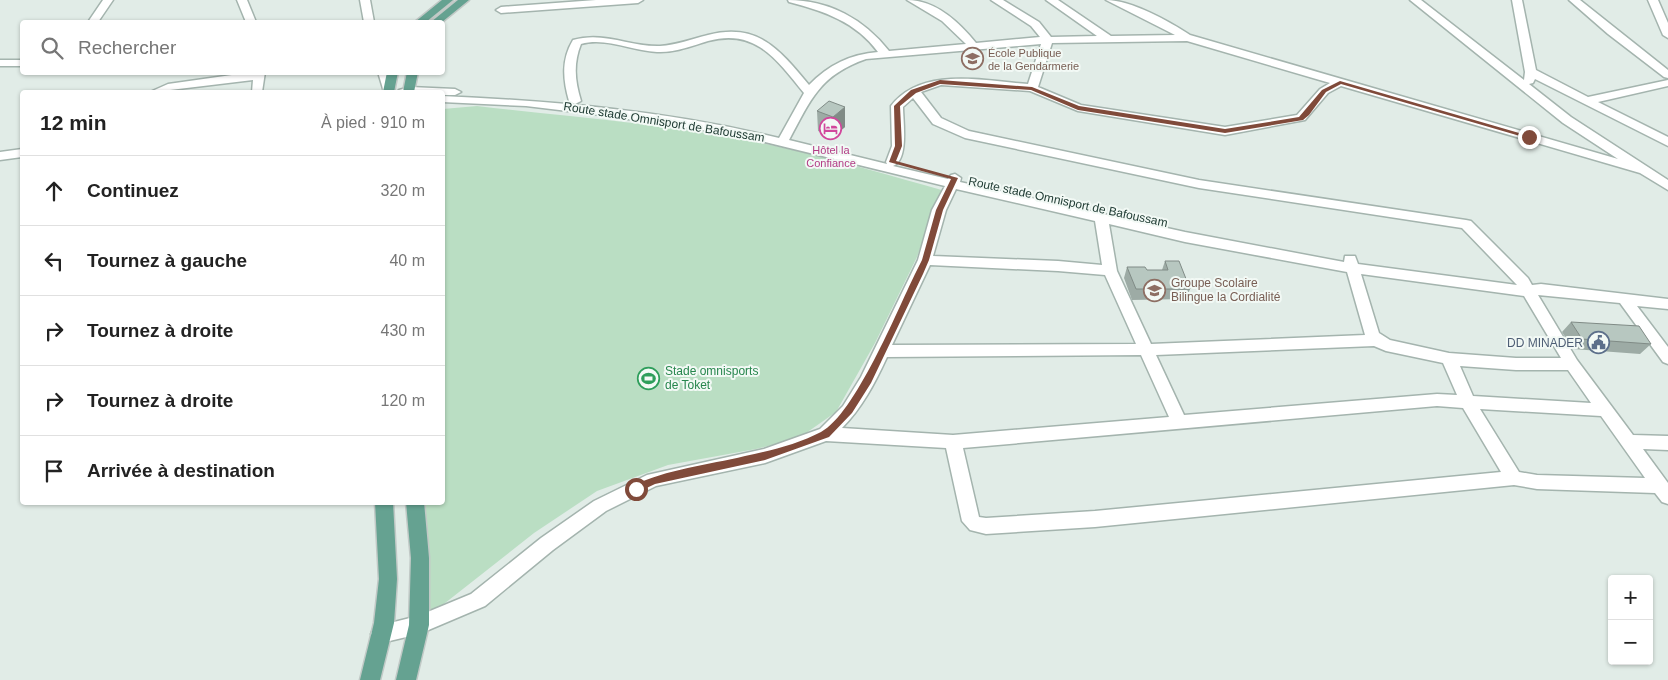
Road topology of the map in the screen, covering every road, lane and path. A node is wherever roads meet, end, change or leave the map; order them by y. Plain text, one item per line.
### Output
1 (108, 0) edge
2 (242, 0) edge
3 (365, 0) edge
4 (448, 0) edge
5 (464, 0) edge
6 (638, 0) edge
7 (793, 0) edge
8 (912, 0) edge
9 (996, 0) edge
10 (1051, 0) edge
11 (1415, 0) edge
12 (1518, 0) edge
13 (1574, 0) edge
14 (1653, 0) edge
15 (1115, 1) edge
16 (501, 10) dead end
17 (94, 20) edge
18 (250, 20) edge
19 (369, 20) edge
20 (423, 20) edge
21 (439, 20) edge
22 (1668, 35) edge
23 (1107, 38) junction
24 (1188, 38) junction
25 (1048, 40) junction
26 (973, 46) junction
27 (885, 53) junction
28 (0, 63) edge
29 (20, 63) edge
30 (1531, 72) junction
31 (252, 75) edge
32 (259, 75) edge
33 (384, 75) edge
34 (392, 75) edge
35 (412, 75) edge
36 (1668, 75) edge
37 (1340, 82) junction
38 (1668, 83) edge
39 (1032, 88) junction
40 (1526, 89) junction
41 (161, 90) edge
42 (257, 90) edge
43 (388, 90) edge
44 (389, 90) edge
45 (408, 90) edge
46 (914, 91) junction
47 (809, 92) junction
48 (445, 94) edge
49 (445, 100) edge
50 (575, 100) junction
51 (1589, 100) junction
52 (785, 137) junction
53 (1668, 142) edge
54 (20, 144) edge
55 (0, 148) edge
56 (20, 153) edge
57 (0, 156) edge
58 (892, 162) junction
59 (1642, 170) junction
60 (954, 181) junction
61 (1668, 186) edge
62 (1101, 218) junction
63 (1186, 232) junction
64 (925, 260) junction
65 (1351, 262) junction
66 (1110, 271) junction
67 (1531, 287) junction
68 (1624, 298) junction
69 (1668, 304) edge
70 (1376, 340) junction
71 (1144, 348) junction
72 (882, 351) junction
73 (1668, 358) edge
74 (1449, 359) junction
75 (1572, 364) junction
76 (1468, 403) junction
77 (1604, 410) junction
78 (1178, 422) junction
79 (826, 434) junction
80 (954, 442) junction
81 (1628, 442) junction
82 (1668, 443) edge
83 (1514, 478) junction
84 (1663, 492) edge
85 (384, 505) edge
86 (415, 505) edge
87 (419, 625) junction
88 (381, 634) junction
89 (370, 680) edge
90 (406, 680) edge

1 - 17 street
2 - 18 street
3 - 19 street
4 - 20 main road
5 - 21 main road
6 - 16 street
7 - 27 street
8 - 26 street
9 - 25 street
10 - 23 street
11 - 40 street
12 - 30 street
13 - 36 street
14 - 22 street
15 - 24 street
23 - 24 street
23 - 25 street
24 - 37 street
25 - 26 street
25 - 39 street
26 - 27 street
27 - 47 street
28 - 29 street
30 - 40 street
30 - 51 street
31 - 41 street
32 - 42 street
33 - 43 street
34 - 44 main road
35 - 45 main road
37 - 39 street
37 - 59 street
38 - 51 street
39 - 46 street
40 - 59 street
46 - 58 street
46 - 67 street
47 - 50 street
47 - 52 street
48 - 50 street, Route stade Omnisport de Bafoussam
49 - 52 street, Route stade Omnisport de Bafoussam
50 - 52 street, Route stade Omnisport de Bafoussam
51 - 53 street
52 - 58 street, Route stade Omnisport de Bafoussam
52 - 60 street, Route stade Omnisport de Bafoussam
54 - 55 street
56 - 57 street
58 - 60 street, Route stade Omnisport de Bafoussam
59 - 61 street
60 - 62 street, Route stade Omnisport de Bafoussam
60 - 63 street, Route stade Omnisport de Bafoussam
60 - 64 street
62 - 63 street, Route stade Omnisport de Bafoussam
62 - 66 street
63 - 65 street, Route stade Omnisport de Bafoussam
64 - 66 street
64 - 72 street
65 - 67 street, Route stade Omnisport de Bafoussam
65 - 70 street
66 - 71 street
67 - 68 street, Route stade Omnisport de Bafoussam
67 - 75 street
68 - 69 street, Route stade Omnisport de Bafoussam
68 - 73 street
70 - 71 street
70 - 74 street
71 - 72 street
71 - 78 street
72 - 79 street
74 - 75 street
74 - 76 street
75 - 77 street
76 - 77 street
76 - 78 street
76 - 83 street
77 - 81 street
78 - 80 street
79 - 80 street
79 - 87 street
80 - 83 street
81 - 82 street
81 - 84 street
83 - 84 street
85 - 88 main road
86 - 87 main road
87 - 88 street
87 - 90 main road
88 - 89 main road

